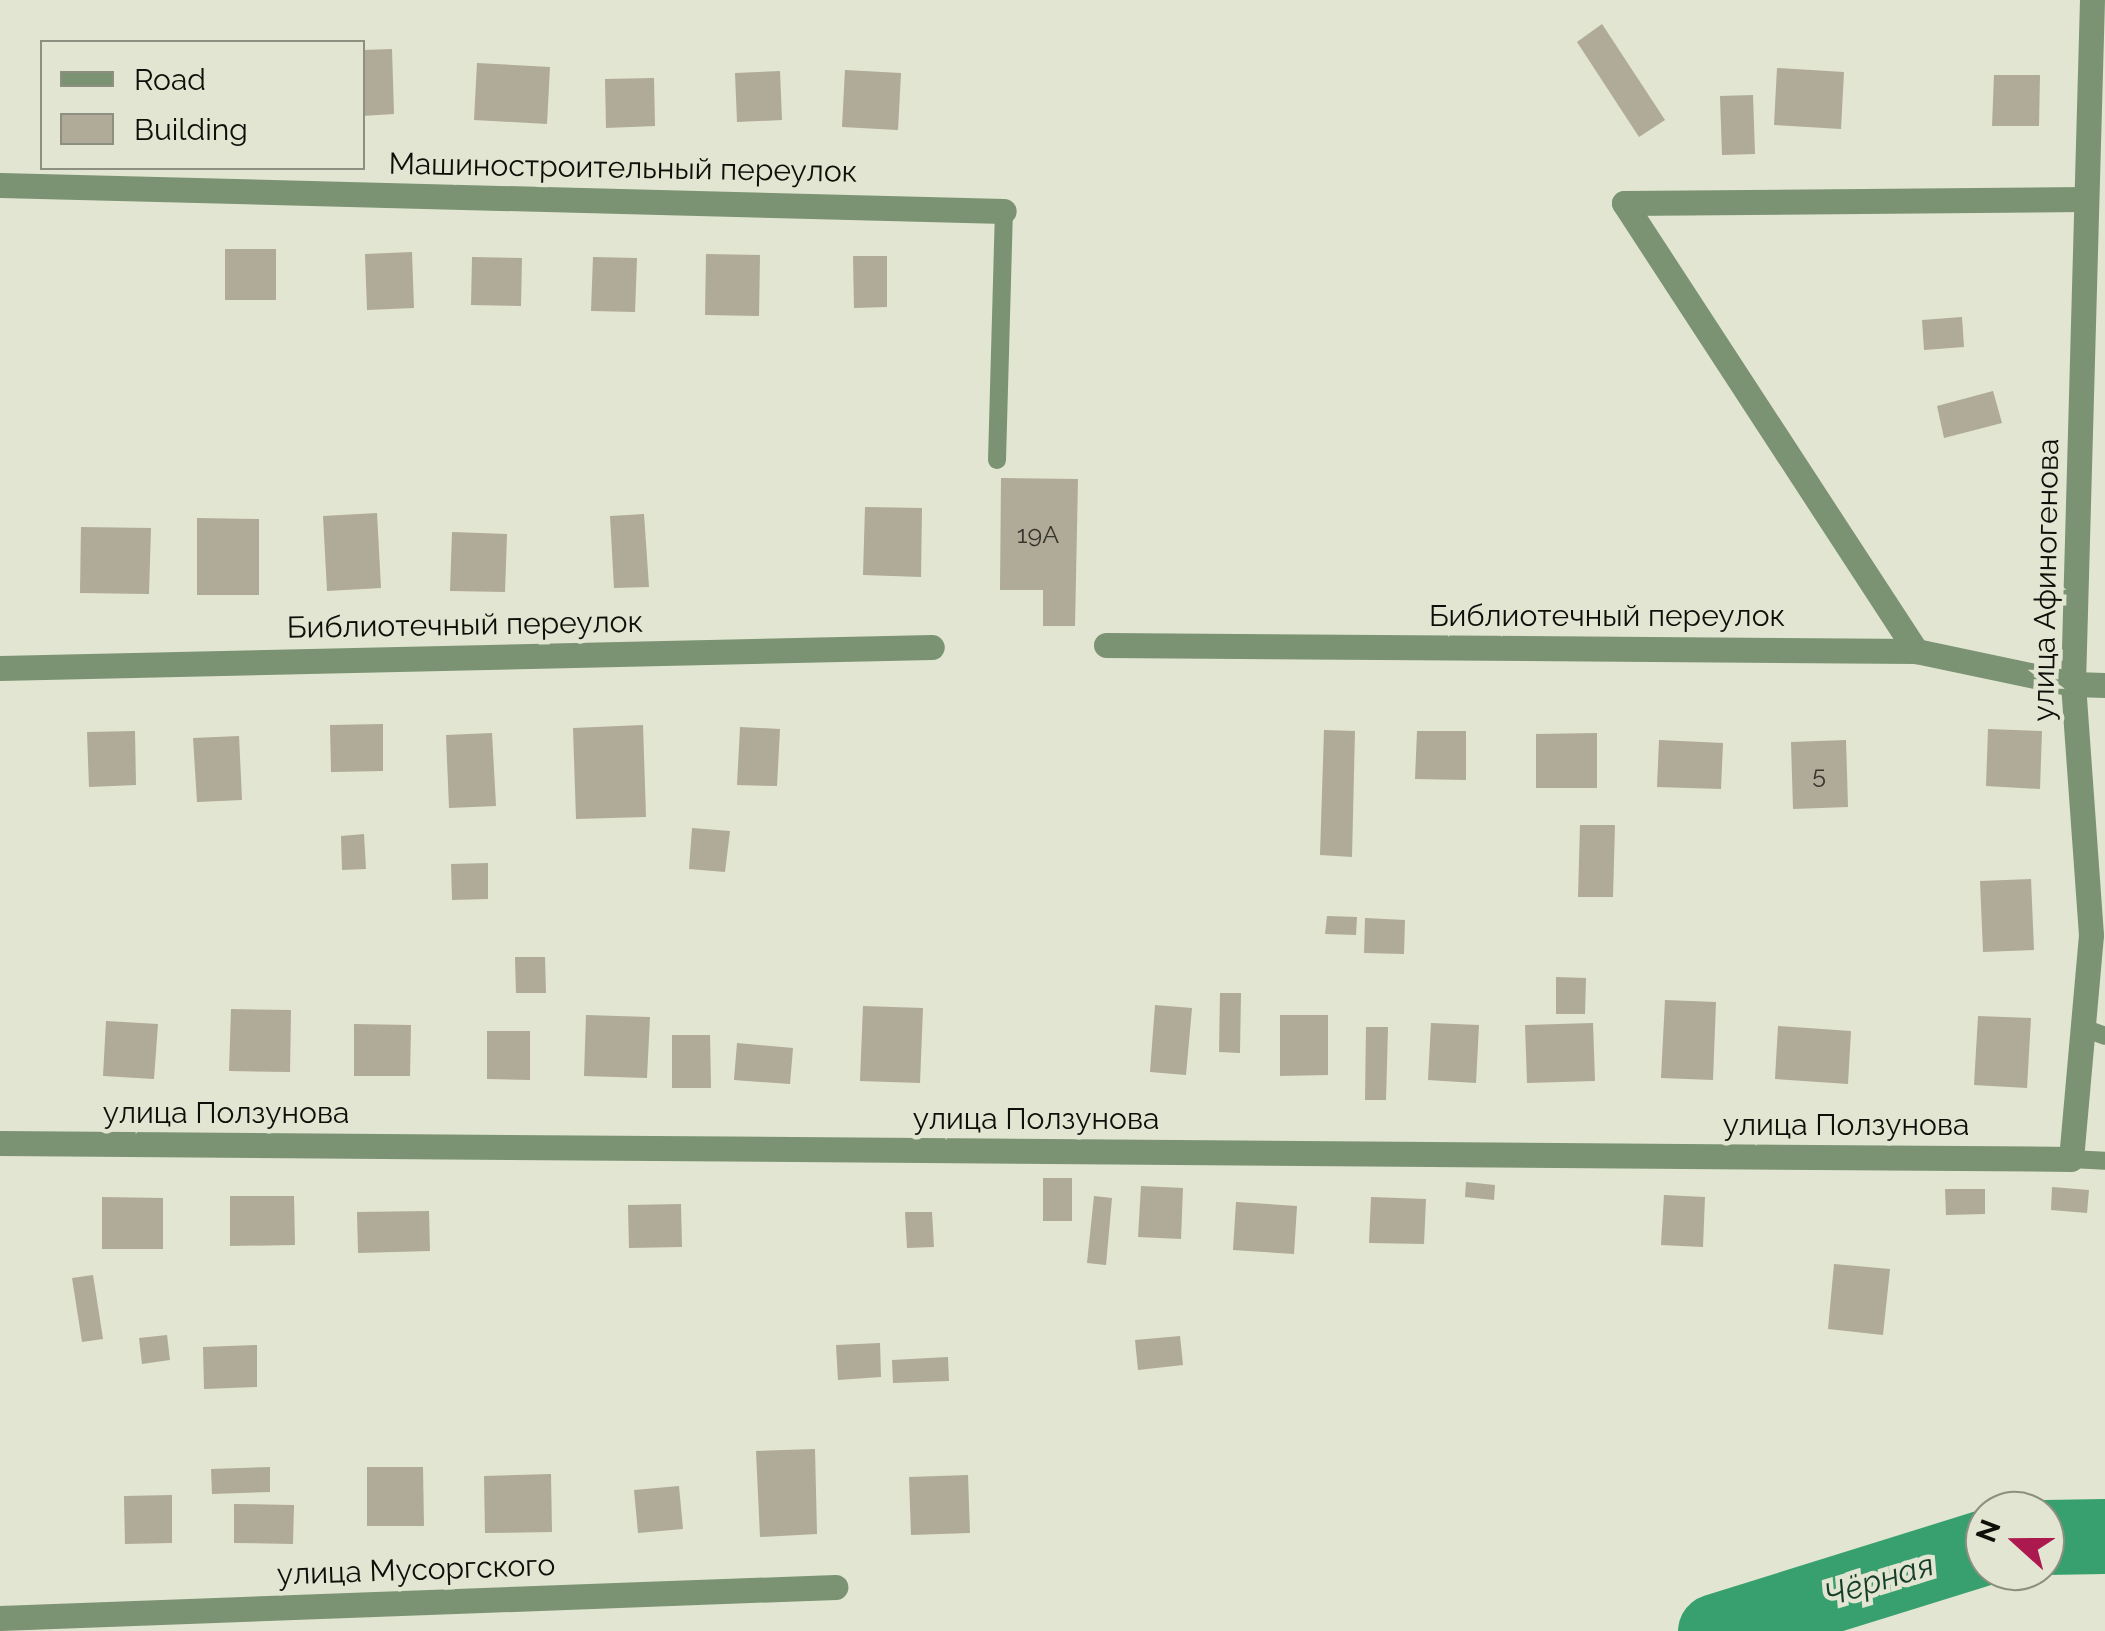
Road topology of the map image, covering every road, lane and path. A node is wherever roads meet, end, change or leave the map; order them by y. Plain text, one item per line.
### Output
1 (2092, 0) edge
2 (0, 185) edge
3 (2086, 199) junction
4 (1004, 211) joint
5 (997, 460) dead end
6 (932, 646) dead end
7 (1106, 646) dead end
8 (1916, 651) junction
9 (0, 668) edge
10 (2073, 684) junction
11 (2105, 685) edge
12 (2098, 934) edge
13 (2095, 1032) edge
14 (0, 1144) edge
15 (2071, 1159) junction
16 (2105, 1161) edge
17 (835, 1587) dead end
18 (0, 1618) edge

1 - 3 street, улица Афиногенова
2 - 4 street, Машиностроительный переулок
3 - 8 street
3 - 10 street, улица Афиногенова
4 - 5 lane
6 - 9 street, Библиотечный переулок
7 - 8 street, Библиотечный переулок
8 - 10 street, Библиотечный переулок
10 - 11 street, Библиотечный переулок
10 - 12 street, улица Афиногенова
12 - 13 street, улица Афиногенова
13 - 15 street, улица Афиногенова
14 - 15 street, улица Ползунова
15 - 16 lane
17 - 18 street, улица Мусоргского

